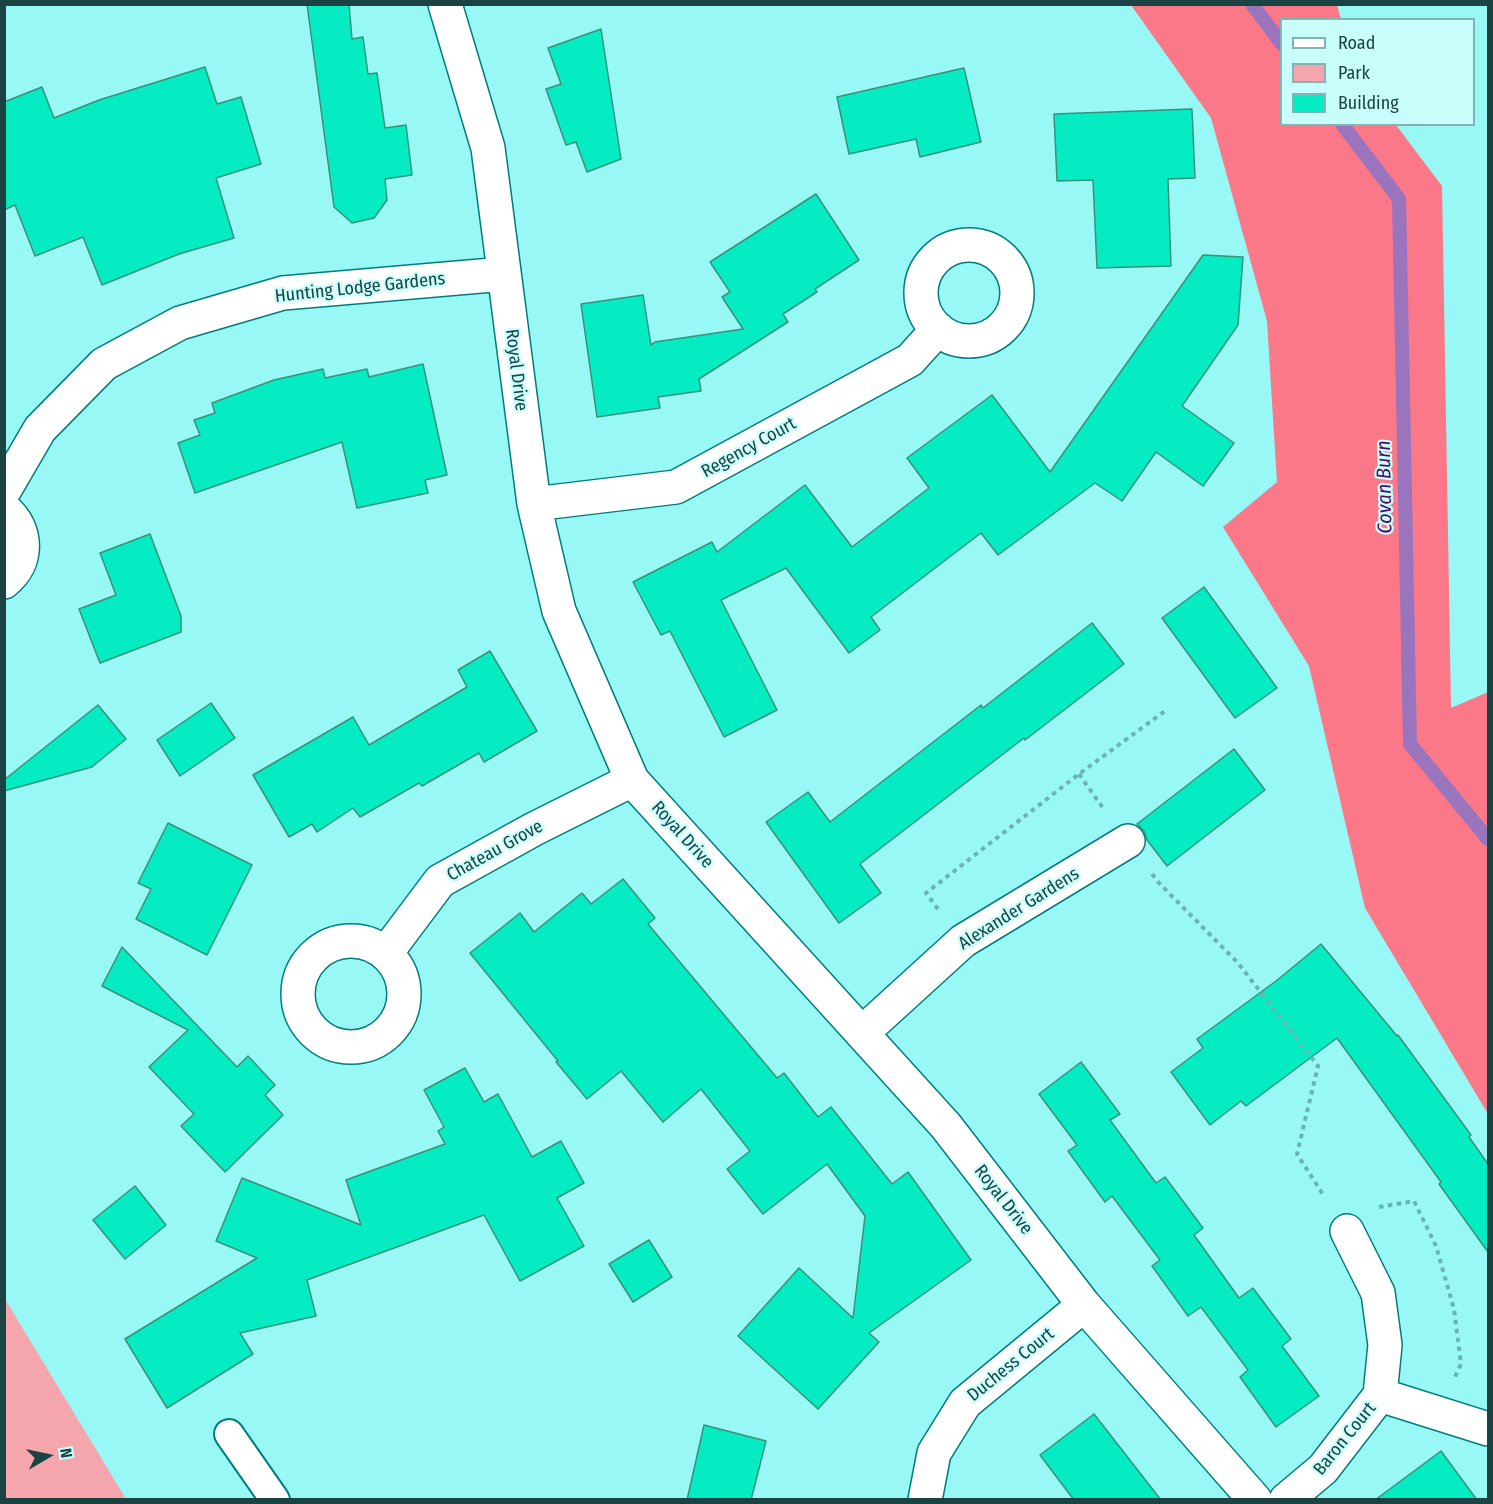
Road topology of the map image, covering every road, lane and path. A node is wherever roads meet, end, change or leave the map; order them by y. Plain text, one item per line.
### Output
1 (445, 4) edge
2 (504, 274) junction
3 (939, 329) dead end
4 (4, 490) edge
5 (534, 504) junction
6 (4, 509) edge
7 (4, 582) edge
8 (1165, 711) dead end
9 (1079, 774) junction
10 (632, 780) junction
11 (1128, 841) junction
12 (963, 941) junction
13 (386, 954) dead end
14 (862, 1033) junction
15 (1347, 1231) junction
16 (1084, 1305) junction
17 (1380, 1395) junction
18 (1439, 1413) junction
19 (1488, 1429) edge
20 (229, 1434) dead end
21 (275, 1500) edge
22 (925, 1500) edge
23 (1254, 1500) edge
24 (1287, 1500) edge

1 - 2 street, Royal Drive
2 - 4 street, Hunting Lodge Gardens
2 - 5 street, Royal Drive
3 - 5 street, Regency Court
5 - 10 street, Royal Drive
6 - 7 street
8 - 9 path
9 - 11 path
9 - 12 path
10 - 13 street, Chateau Grove
10 - 14 street, Royal Drive
11 - 12 street, Alexander Gardens
11 - 15 path
12 - 14 street, Alexander Gardens
14 - 16 street, Royal Drive
15 - 17 street, Baron Court
15 - 18 path
16 - 22 street, Duchess Court
16 - 23 street, Royal Drive
17 - 18 street
17 - 24 street, Baron Court
18 - 19 street
20 - 21 lane

